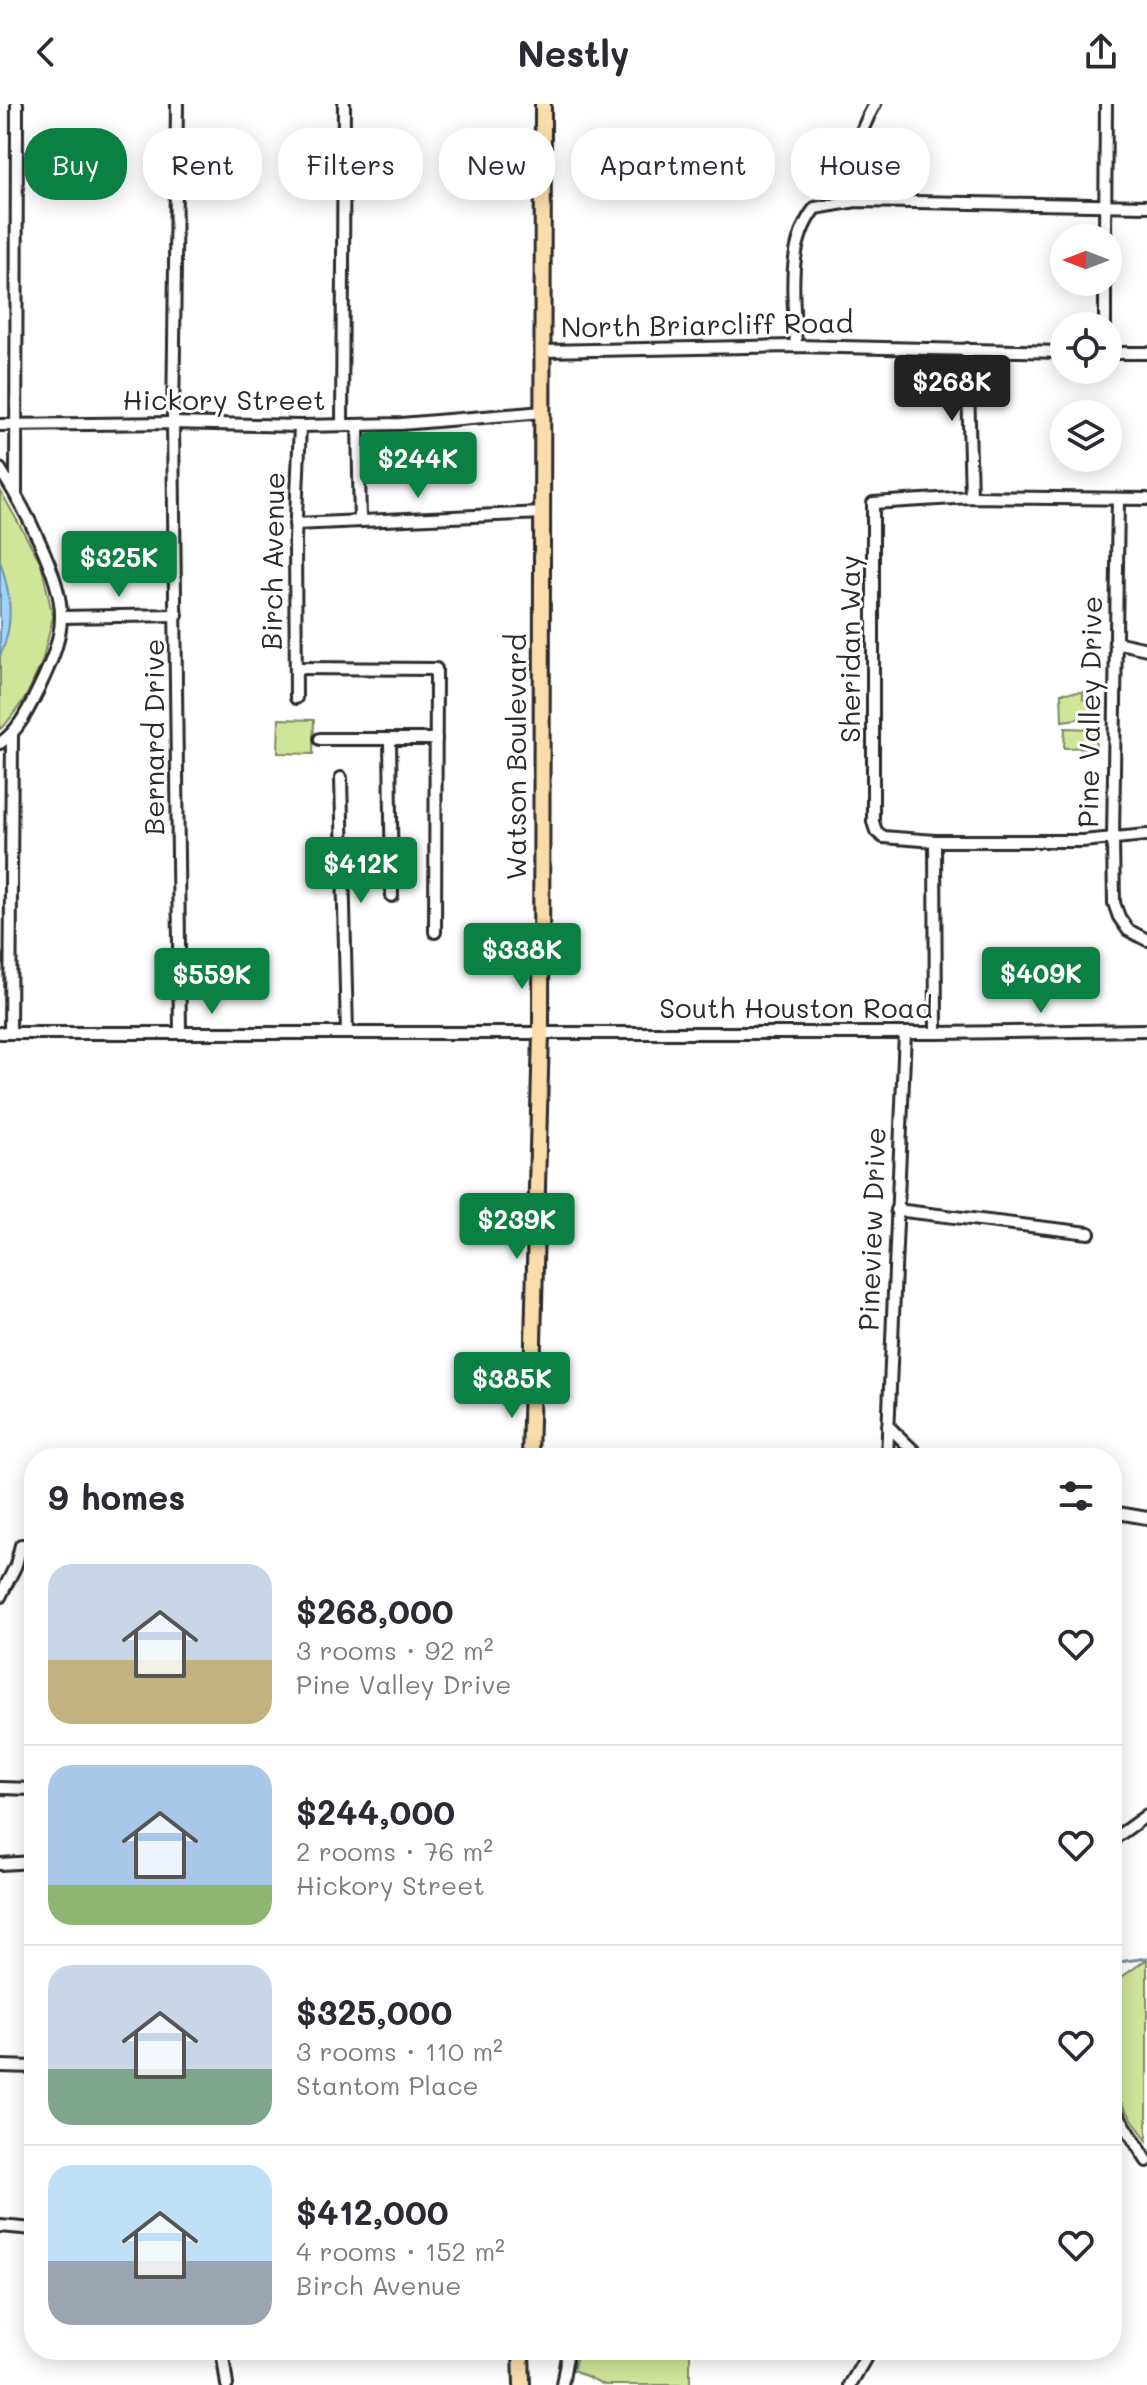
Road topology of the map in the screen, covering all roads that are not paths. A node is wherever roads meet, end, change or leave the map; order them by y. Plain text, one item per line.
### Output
1 (17, 104) edge
2 (177, 104) edge
3 (344, 104) edge
4 (543, 104) edge
5 (875, 104) edge
6 (1106, 104) edge
7 (856, 201) junction
8 (1105, 204) junction
9 (1147, 206) edge
10 (1105, 224) edge
11 (796, 346) junction
12 (967, 349) junction
13 (543, 351) junction
14 (1050, 352) edge
15 (1122, 353) edge
16 (1147, 353) edge
17 (543, 412) junction
18 (173, 423) junction
19 (0, 425) edge
20 (17, 425) junction
21 (342, 425) junction
22 (358, 425) junction
23 (300, 426) junction
24 (0, 469) edge
25 (16, 495) junction
26 (971, 497) junction
27 (1118, 499) junction
28 (1147, 499) edge
29 (542, 513) junction
30 (360, 521) junction
31 (295, 524) junction
32 (177, 615) junction
33 (61, 617) junction
34 (1115, 642) junction
35 (1147, 649) edge
36 (296, 668) junction
37 (296, 698) dead end
38 (12, 735) junction
39 (320, 739) dead end
40 (390, 739) junction
41 (436, 739) junction
42 (0, 743) edge
43 (341, 778) dead end
44 (1147, 835) edge
45 (1113, 839) junction
46 (935, 841) junction
47 (392, 896) dead end
48 (435, 932) dead end
49 (1147, 940) edge
50 (1147, 1030) edge
51 (5, 1033) edge
52 (180, 1033) junction
53 (347, 1033) junction
54 (541, 1033) junction
55 (905, 1033) junction
56 (936, 1033) junction
57 (896, 1210) junction
58 (1089, 1233) dead end
59 (888, 1426) junction
60 (530, 1448) edge
61 (887, 1448) edge
62 (911, 1448) edge
63 (1122, 1514) edge
64 (1147, 1518) edge
65 (24, 1545) edge
66 (0, 1597) edge
67 (0, 1788) edge
68 (24, 1789) edge
69 (1147, 1815) edge
70 (1122, 1833) edge
71 (24, 1863) edge
72 (0, 1864) edge
73 (0, 2066) edge
74 (24, 2067) edge
75 (1122, 2121) edge
76 (1147, 2161) edge
77 (0, 2226) edge
78 (24, 2228) edge
79 (223, 2360) edge
80 (521, 2360) edge
81 (566, 2360) edge
82 (864, 2360) edge
83 (227, 2385) edge
84 (522, 2385) edge
85 (562, 2385) edge
86 (850, 2385) edge

1 - 20 street
2 - 18 street, Bernard Drive
3 - 21 street
4 - 13 main road, Watson Boulevard
5 - 7 street
6 - 8 street
7 - 8 street
7 - 11 street
8 - 9 street
8 - 10 street
11 - 12 street, North Briarcliff Road
11 - 13 street, North Briarcliff Road
12 - 14 street, North Briarcliff Road
12 - 26 street
13 - 17 main road, Watson Boulevard
15 - 16 street
17 - 22 street, Hickory Street
17 - 29 main road, Watson Boulevard
18 - 20 street, Hickory Street
18 - 23 street, Hickory Street
18 - 32 street, Bernard Drive
19 - 20 street, Hickory Street
20 - 25 street
21 - 22 street, Hickory Street
21 - 23 street, Hickory Street
22 - 30 street
23 - 31 street, Birch Avenue
24 - 25 street
25 - 33 street
26 - 27 street
26 - 46 street, Sheridan Way
27 - 28 street
27 - 34 street, Pine Valley Drive
29 - 30 street
29 - 54 main road, Watson Boulevard
30 - 31 street
31 - 36 street, Birch Avenue
32 - 33 street
32 - 52 street, Bernard Drive
33 - 38 street
34 - 35 street
34 - 45 street, Pine Valley Drive
36 - 37 street, Birch Avenue
36 - 41 street
38 - 42 street
38 - 51 street
39 - 40 street
40 - 41 street
40 - 47 street
41 - 48 street
43 - 53 street
44 - 45 street, Sheridan Way
45 - 46 street, Sheridan Way
45 - 49 street, Pine Valley Drive
46 - 56 street
50 - 56 street, South Houston Road
51 - 52 street, South Houston Road
52 - 53 street, South Houston Road
53 - 54 street, South Houston Road
54 - 55 street, South Houston Road
54 - 60 main road, Watson Boulevard
55 - 56 street, South Houston Road
55 - 57 street, Pineview Drive
57 - 58 street
57 - 59 street, Pineview Drive
59 - 61 street, Pineview Drive
59 - 62 street
63 - 64 street
65 - 66 street
67 - 68 street
69 - 70 street
71 - 72 street
73 - 74 street
75 - 76 street
77 - 78 street
79 - 83 street
80 - 84 main road
81 - 85 street
82 - 86 street

